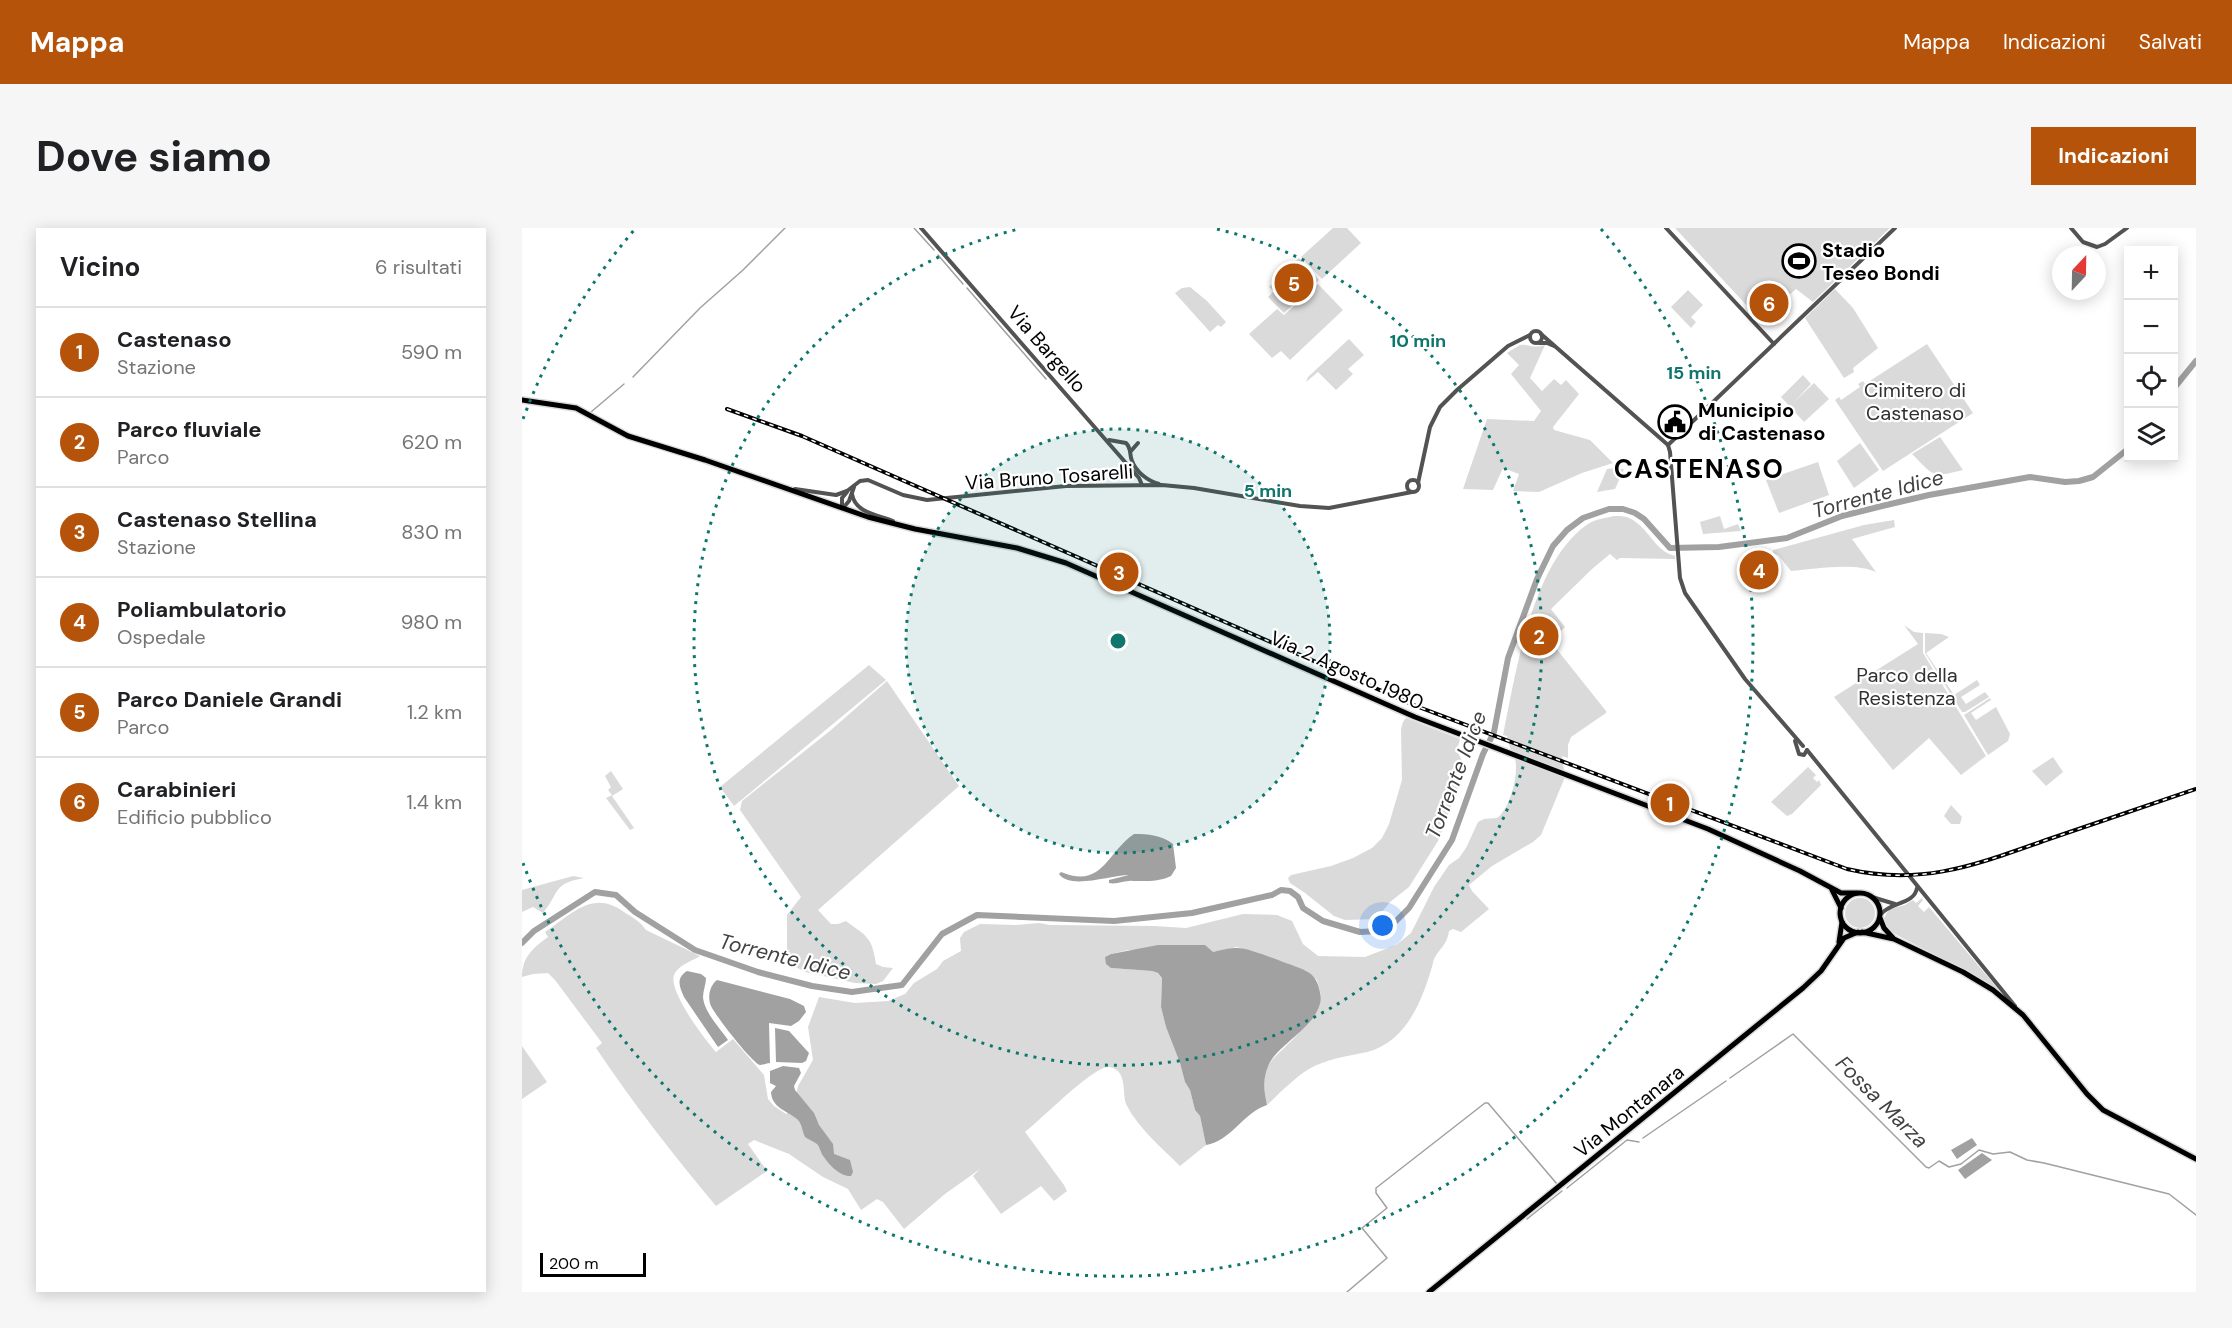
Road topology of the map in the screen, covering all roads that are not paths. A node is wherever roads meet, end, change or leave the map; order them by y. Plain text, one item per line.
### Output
1 (921, 228) edge
2 (1666, 228) edge
3 (1894, 228) edge
4 (2071, 228) edge
5 (2127, 228) edge
6 (1541, 334) junction
7 (1530, 335) junction
8 (1515, 342) junction
9 (1533, 342) junction
10 (1539, 343) junction
11 (1774, 344) junction
12 (1558, 347) junction
13 (522, 400) edge
14 (1105, 438) junction
15 (1138, 443) dead end
16 (1668, 445) junction
17 (1131, 452) junction
18 (1419, 469) junction
19 (1144, 476) junction
20 (1411, 481) junction
21 (1418, 483) junction
22 (1142, 484) junction
23 (1162, 485) junction
24 (1407, 485) junction
25 (781, 487) junction
26 (854, 487) junction
27 (847, 491) junction
28 (1412, 492) junction
29 (852, 494) junction
30 (1393, 495) junction
31 (842, 508) junction
32 (908, 528) junction
33 (1794, 738) junction
34 (1797, 748) junction
35 (1805, 748) junction
36 (1802, 755) junction
37 (1816, 764) junction
38 (1916, 884) junction
39 (1830, 889) junction
40 (1857, 893) junction
41 (1872, 897) junction
42 (1895, 904) junction
43 (1841, 909) junction
44 (1880, 916) junction
45 (1841, 917) junction
46 (1860, 932) junction
47 (1894, 939) junction
48 (1838, 945) junction
49 (2023, 1016) junction
50 (2196, 1159) edge
51 (1429, 1292) edge

1 - 14 street, Via Bargello
2 - 11 street
3 - 11 street
4 - 5 street
6 - 7 street
6 - 10 street
6 - 12 street
7 - 8 street
7 - 9 street
8 - 9 street
8 - 18 street
9 - 10 street
10 - 12 street
11 - 16 street
12 - 16 street
13 - 25 main road, Via Bruno Tosarelli
14 - 17 street
14 - 22 street, Via Bargello
15 - 17 street
16 - 33 street
17 - 19 street
18 - 20 street
18 - 21 street
19 - 22 street
19 - 23 street
20 - 21 street
20 - 24 street
21 - 28 street
22 - 23 street, Via Bruno Tosarelli
22 - 26 street, Via Bruno Tosarelli
23 - 30 street, Via Bruno Tosarelli
24 - 28 street
24 - 30 street, Via Bruno Tosarelli
25 - 27 street, Via Bruno Tosarelli
25 - 31 main road, Via Bruno Tosarelli
26 - 27 street, Via Bruno Tosarelli
26 - 29 street
27 - 31 street
28 - 30 street, Via Bruno Tosarelli
29 - 31 street
29 - 32 street
31 - 32 main road, Via 2 Agosto 1980
32 - 39 main road, Via 2 Agosto 1980
33 - 34 street
33 - 35 street
34 - 35 street
34 - 36 street
35 - 36 street
35 - 37 street
36 - 37 street
37 - 38 street
38 - 42 street
38 - 49 street
39 - 40 main road, Via 2 Agosto 1980
39 - 43 main road
40 - 41 main road
40 - 43 main road
41 - 42 street
41 - 44 main road
42 - 44 street
43 - 45 main road
44 - 46 main road
44 - 47 main road
45 - 46 main road
45 - 48 main road, Via Montanara
46 - 47 main road
46 - 48 main road, Via Montanara
47 - 49 main road
48 - 51 main road, Via Montanara
49 - 50 main road

